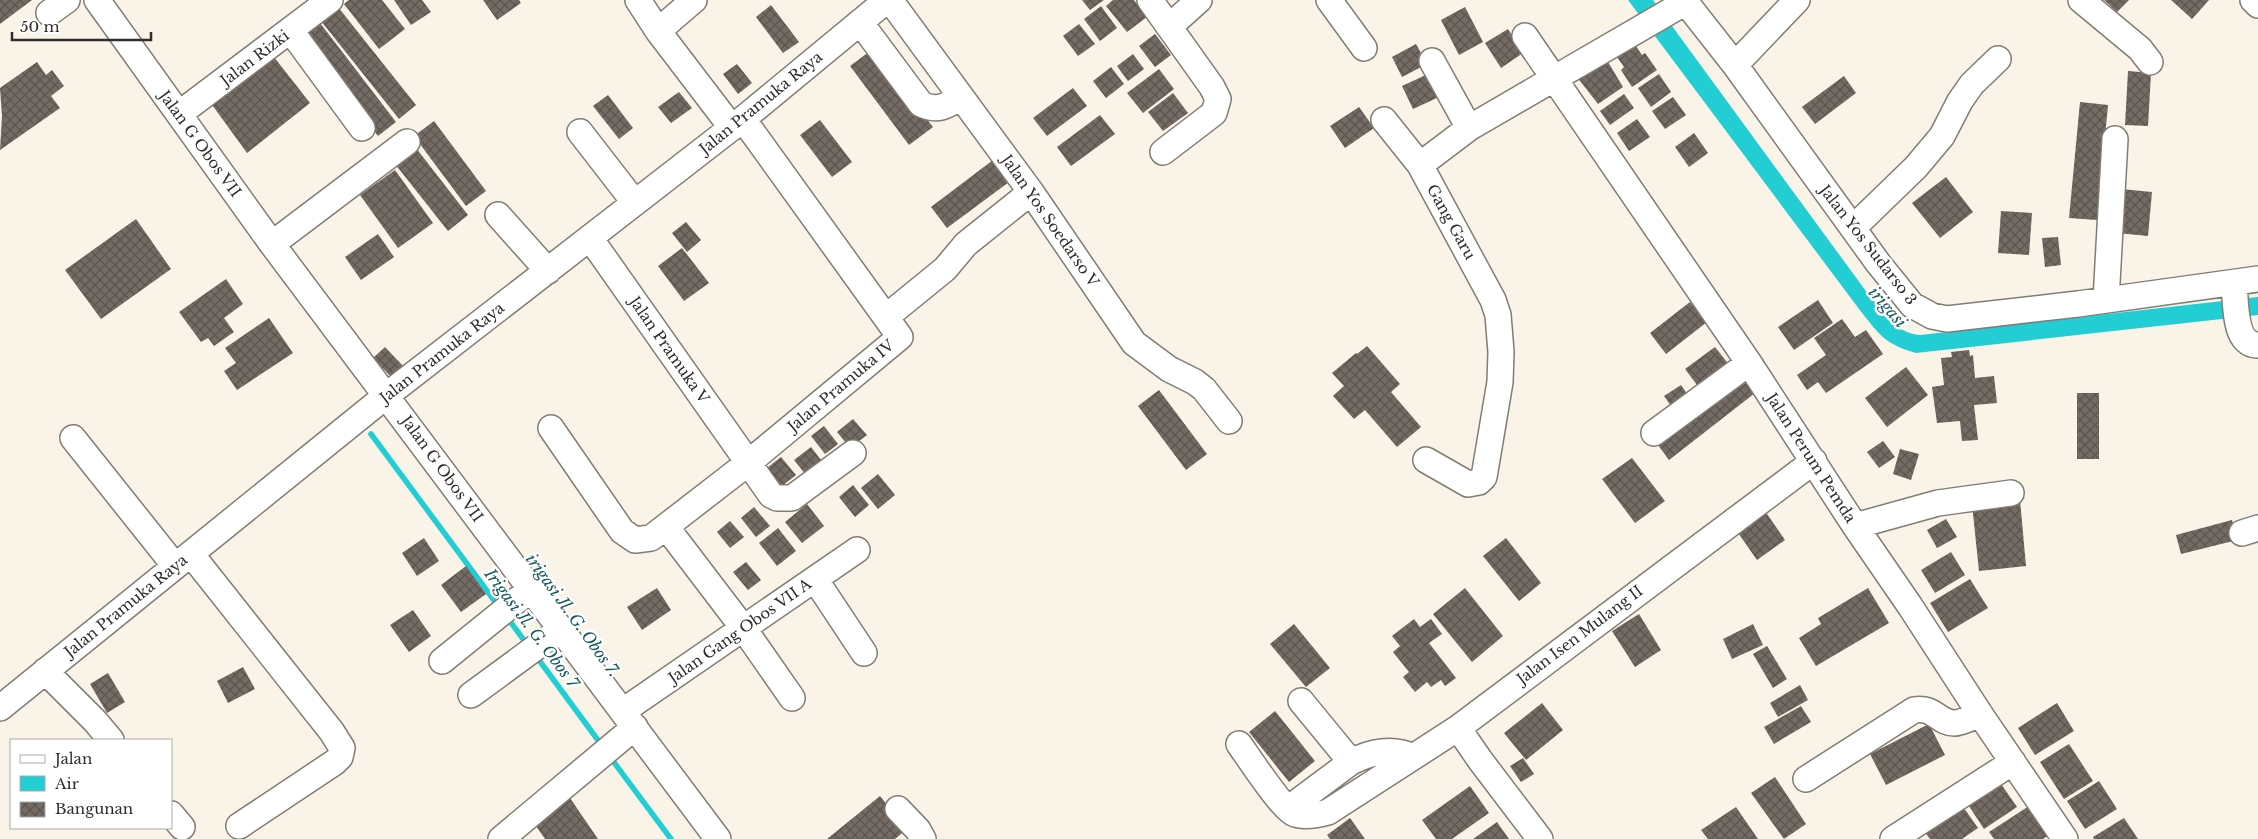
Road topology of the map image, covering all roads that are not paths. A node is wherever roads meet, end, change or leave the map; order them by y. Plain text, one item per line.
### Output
1 (97, 0) edge
2 (330, 0) edge
3 (638, 0) edge
4 (694, 0) edge
5 (888, 0) edge
6 (1150, 0) edge
7 (1199, 0) edge
8 (1329, 0) edge
9 (1797, 0) edge
10 (2081, 0) edge
11 (2253, 0) edge
12 (2258, 5) edge
13 (1673, 9) edge
14 (860, 22) junction
15 (1169, 27) junction
16 (291, 31) junction
17 (658, 31) junction
18 (1525, 36) dead end
19 (1364, 48) dead end
20 (1998, 59) dead end
21 (1432, 61) dead end
22 (2150, 62) dead end
23 (1735, 65) junction
24 (1555, 77) junction
25 (961, 97) junction
26 (179, 114) junction
27 (1384, 120) dead end
28 (738, 124) junction
29 (362, 128) dead end
30 (1469, 128) junction
31 (580, 132) dead end
32 (2114, 140) dead end
33 (407, 142) dead end
34 (1162, 152) dead end
35 (1420, 164) junction
36 (1031, 192) junction
37 (635, 203) junction
38 (498, 216) dead end
39 (1853, 228) junction
40 (590, 238) junction
41 (272, 244) junction
42 (548, 271) junction
43 (2241, 295) edge
44 (2106, 300) junction
45 (886, 317) junction
46 (2258, 345) edge
47 (1749, 363) junction
48 (387, 395) junction
49 (1228, 422) dead end
50 (551, 428) dead end
51 (1654, 433) dead end
52 (72, 438) dead end
53 (853, 453) dead end
54 (1426, 460) dead end
55 (1814, 461) junction
56 (748, 463) junction
57 (2011, 493) dead end
58 (1854, 526) junction
59 (667, 528) junction
60 (857, 550) dead end
61 (183, 560) junction
62 (815, 579) junction
63 (531, 589) junction
64 (561, 629) junction
65 (744, 629) junction
66 (864, 652) dead end
67 (442, 661) dead end
68 (45, 671) junction
69 (471, 695) dead end
70 (792, 698) dead end
71 (1301, 701) dead end
72 (0, 708) edge
73 (1980, 714) junction
74 (629, 719) junction
75 (1458, 728) junction
76 (110, 739) edge
77 (1239, 744) dead end
78 (1413, 757) junction
79 (1351, 762) junction
80 (2013, 762) junction
81 (1806, 780) dead end
82 (1288, 809) junction
83 (898, 810) dead end
84 (238, 826) dead end
85 (1901, 837) edge
86 (1537, 838) edge
87 (501, 839) edge
88 (718, 839) edge
89 (923, 839) edge
90 (2065, 839) edge

1 - 26 street, Jalan G Obos VII
2 - 16 street, Jalan Rizki
3 - 17 street, Jalan Pramuka IV
4 - 17 street
5 - 14 street, Jalan Pramuka Raya
5 - 25 street, Jalan Yos Soedarso V
6 - 15 street
7 - 15 street
8 - 19 street
9 - 23 street
10 - 22 street
11 - 12 street
13 - 23 street, Jalan Yos Sudarso 3
13 - 24 street
14 - 25 street
14 - 28 street, Jalan Pramuka Raya
15 - 34 street
16 - 26 street, Jalan Rizki
16 - 29 street
17 - 28 street, Jalan Pramuka IV
18 - 24 street, Jalan Perum Pemda
20 - 39 street
21 - 30 street
23 - 39 street, Jalan Yos Sudarso 3
24 - 30 street
24 - 47 street, Jalan Perum Pemda
25 - 36 street, Jalan Yos Soedarso V
26 - 41 street, Jalan G Obos VII
27 - 35 street
28 - 37 street, Jalan Pramuka Raya
28 - 45 street, Jalan Pramuka IV
30 - 35 street
31 - 37 street
32 - 44 street
33 - 41 street
35 - 54 street, Gang Garu
36 - 45 street
36 - 49 street, Jalan Yos Soedarso V
37 - 40 street, Jalan Pramuka Raya
38 - 42 street
39 - 44 street, Jalan Yos Sudarso 3
40 - 42 street, Jalan Pramuka Raya
40 - 56 street, Jalan Pramuka V
41 - 48 street, Jalan G Obos VII
42 - 48 street, Jalan Pramuka Raya
43 - 44 street, Jalan Yos Sudarso 3
43 - 46 street
45 - 56 street, Jalan Pramuka IV
47 - 51 street
47 - 55 street, Jalan Perum Pemda
48 - 61 street, Jalan Pramuka Raya
48 - 63 street, Jalan G Obos VII
50 - 59 street, Jalan Pramuka IV
52 - 61 street
53 - 56 street, Jalan Pramuka V
55 - 58 street, Jalan Perum Pemda
55 - 75 street, Jalan Isen Mulang II
56 - 59 street, Jalan Pramuka IV
57 - 58 street
58 - 73 street, Jalan Perum Pemda
59 - 65 street
60 - 62 street, Jalan Gang Obos VII A
61 - 68 street, Jalan Pramuka Raya
61 - 84 street
62 - 65 street, Jalan Gang Obos VII A
62 - 66 street
63 - 64 street, Jalan G Obos VII
63 - 67 street
64 - 69 street
64 - 74 street, Jalan G Obos VII
65 - 70 street
65 - 74 street, Jalan Gang Obos VII A
68 - 72 street, Jalan Pramuka Raya
68 - 76 street
71 - 79 street
73 - 80 street, Jalan Perum Pemda
73 - 81 street
74 - 87 street, Jalan Gang Obos VII A
74 - 88 street, Jalan G Obos VII
75 - 78 street, Jalan Isen Mulang II
75 - 86 street
77 - 82 street
78 - 79 street
78 - 82 street, Jalan Isen Mulang II
79 - 82 street
80 - 85 street
80 - 90 street, Jalan Perum Pemda
83 - 89 street

